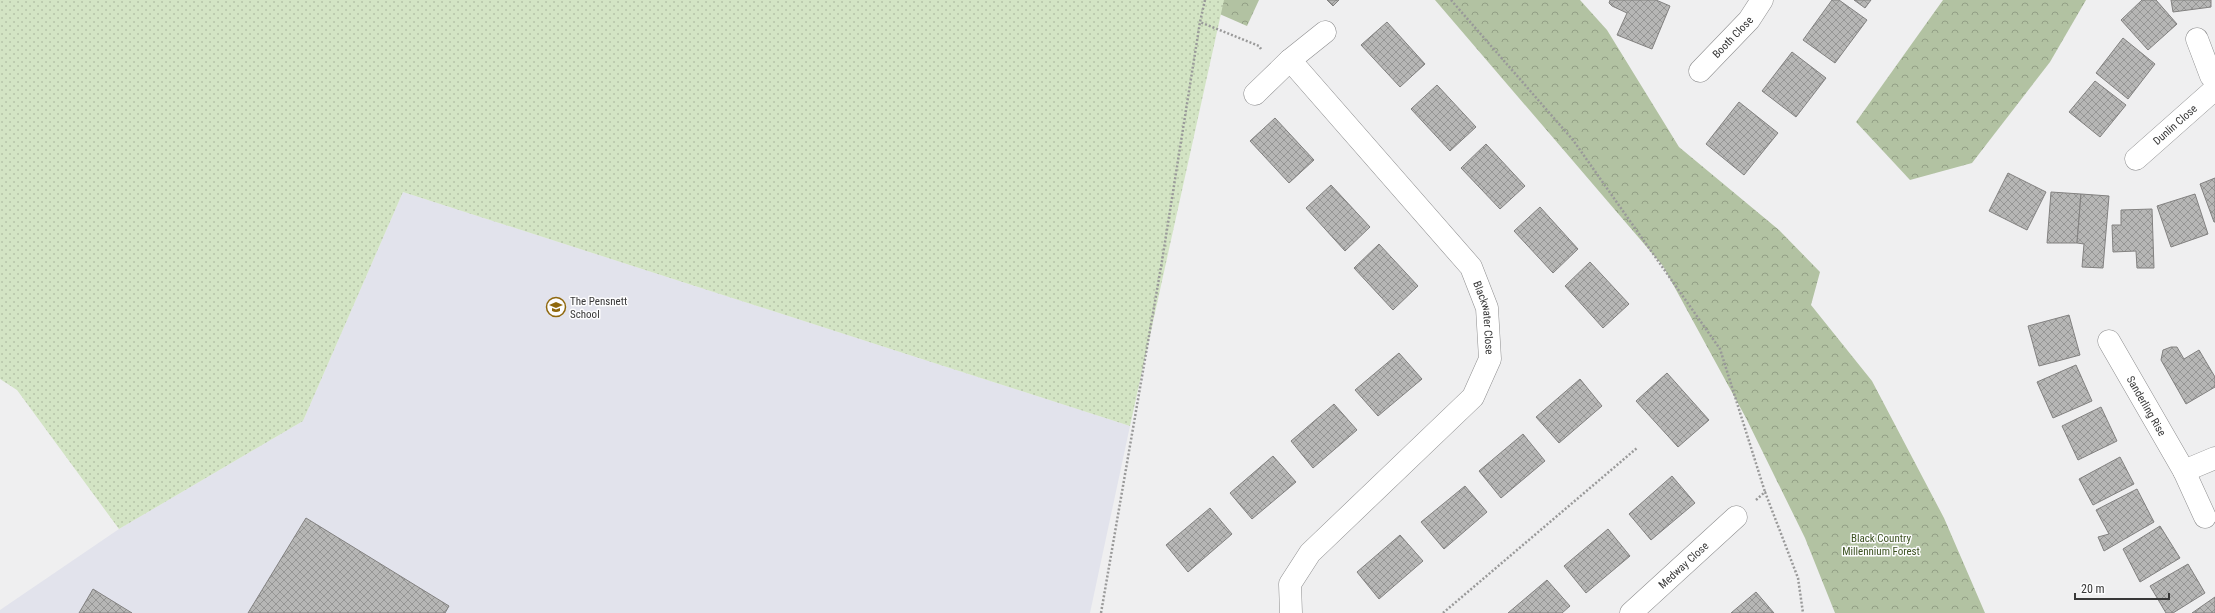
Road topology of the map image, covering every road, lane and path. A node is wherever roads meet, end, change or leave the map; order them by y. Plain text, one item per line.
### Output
1 (1205, 0) edge
2 (1451, 0) edge
3 (1762, 0) edge
4 (1200, 22) junction
5 (1325, 32) dead end
6 (2197, 39) dead end
7 (1284, 66) junction
8 (1700, 71) dead end
9 (2215, 80) edge
10 (2215, 89) edge
11 (1255, 94) dead end
12 (2136, 160) dead end
13 (2109, 341) dead end
14 (1637, 448) dead end
15 (2215, 458) edge
16 (2184, 471) junction
17 (1766, 492) junction
18 (1736, 517) joint
19 (2205, 518) dead end
20 (1101, 613) edge
21 (1291, 613) edge
22 (1443, 613) edge
23 (1631, 613) edge
24 (1803, 613) edge

1 - 4 path
2 - 17 path
3 - 8 street, Booth Close
4 - 7 path
4 - 20 path
5 - 7 street
6 - 9 street
7 - 11 street
7 - 21 street, Blackwater Close
10 - 12 street, Dunlin Close
13 - 16 street, Sanderling Rise
14 - 22 path
15 - 16 street
16 - 19 street, Sanderling Rise
17 - 18 path
17 - 24 path
18 - 23 street, Medway Close

